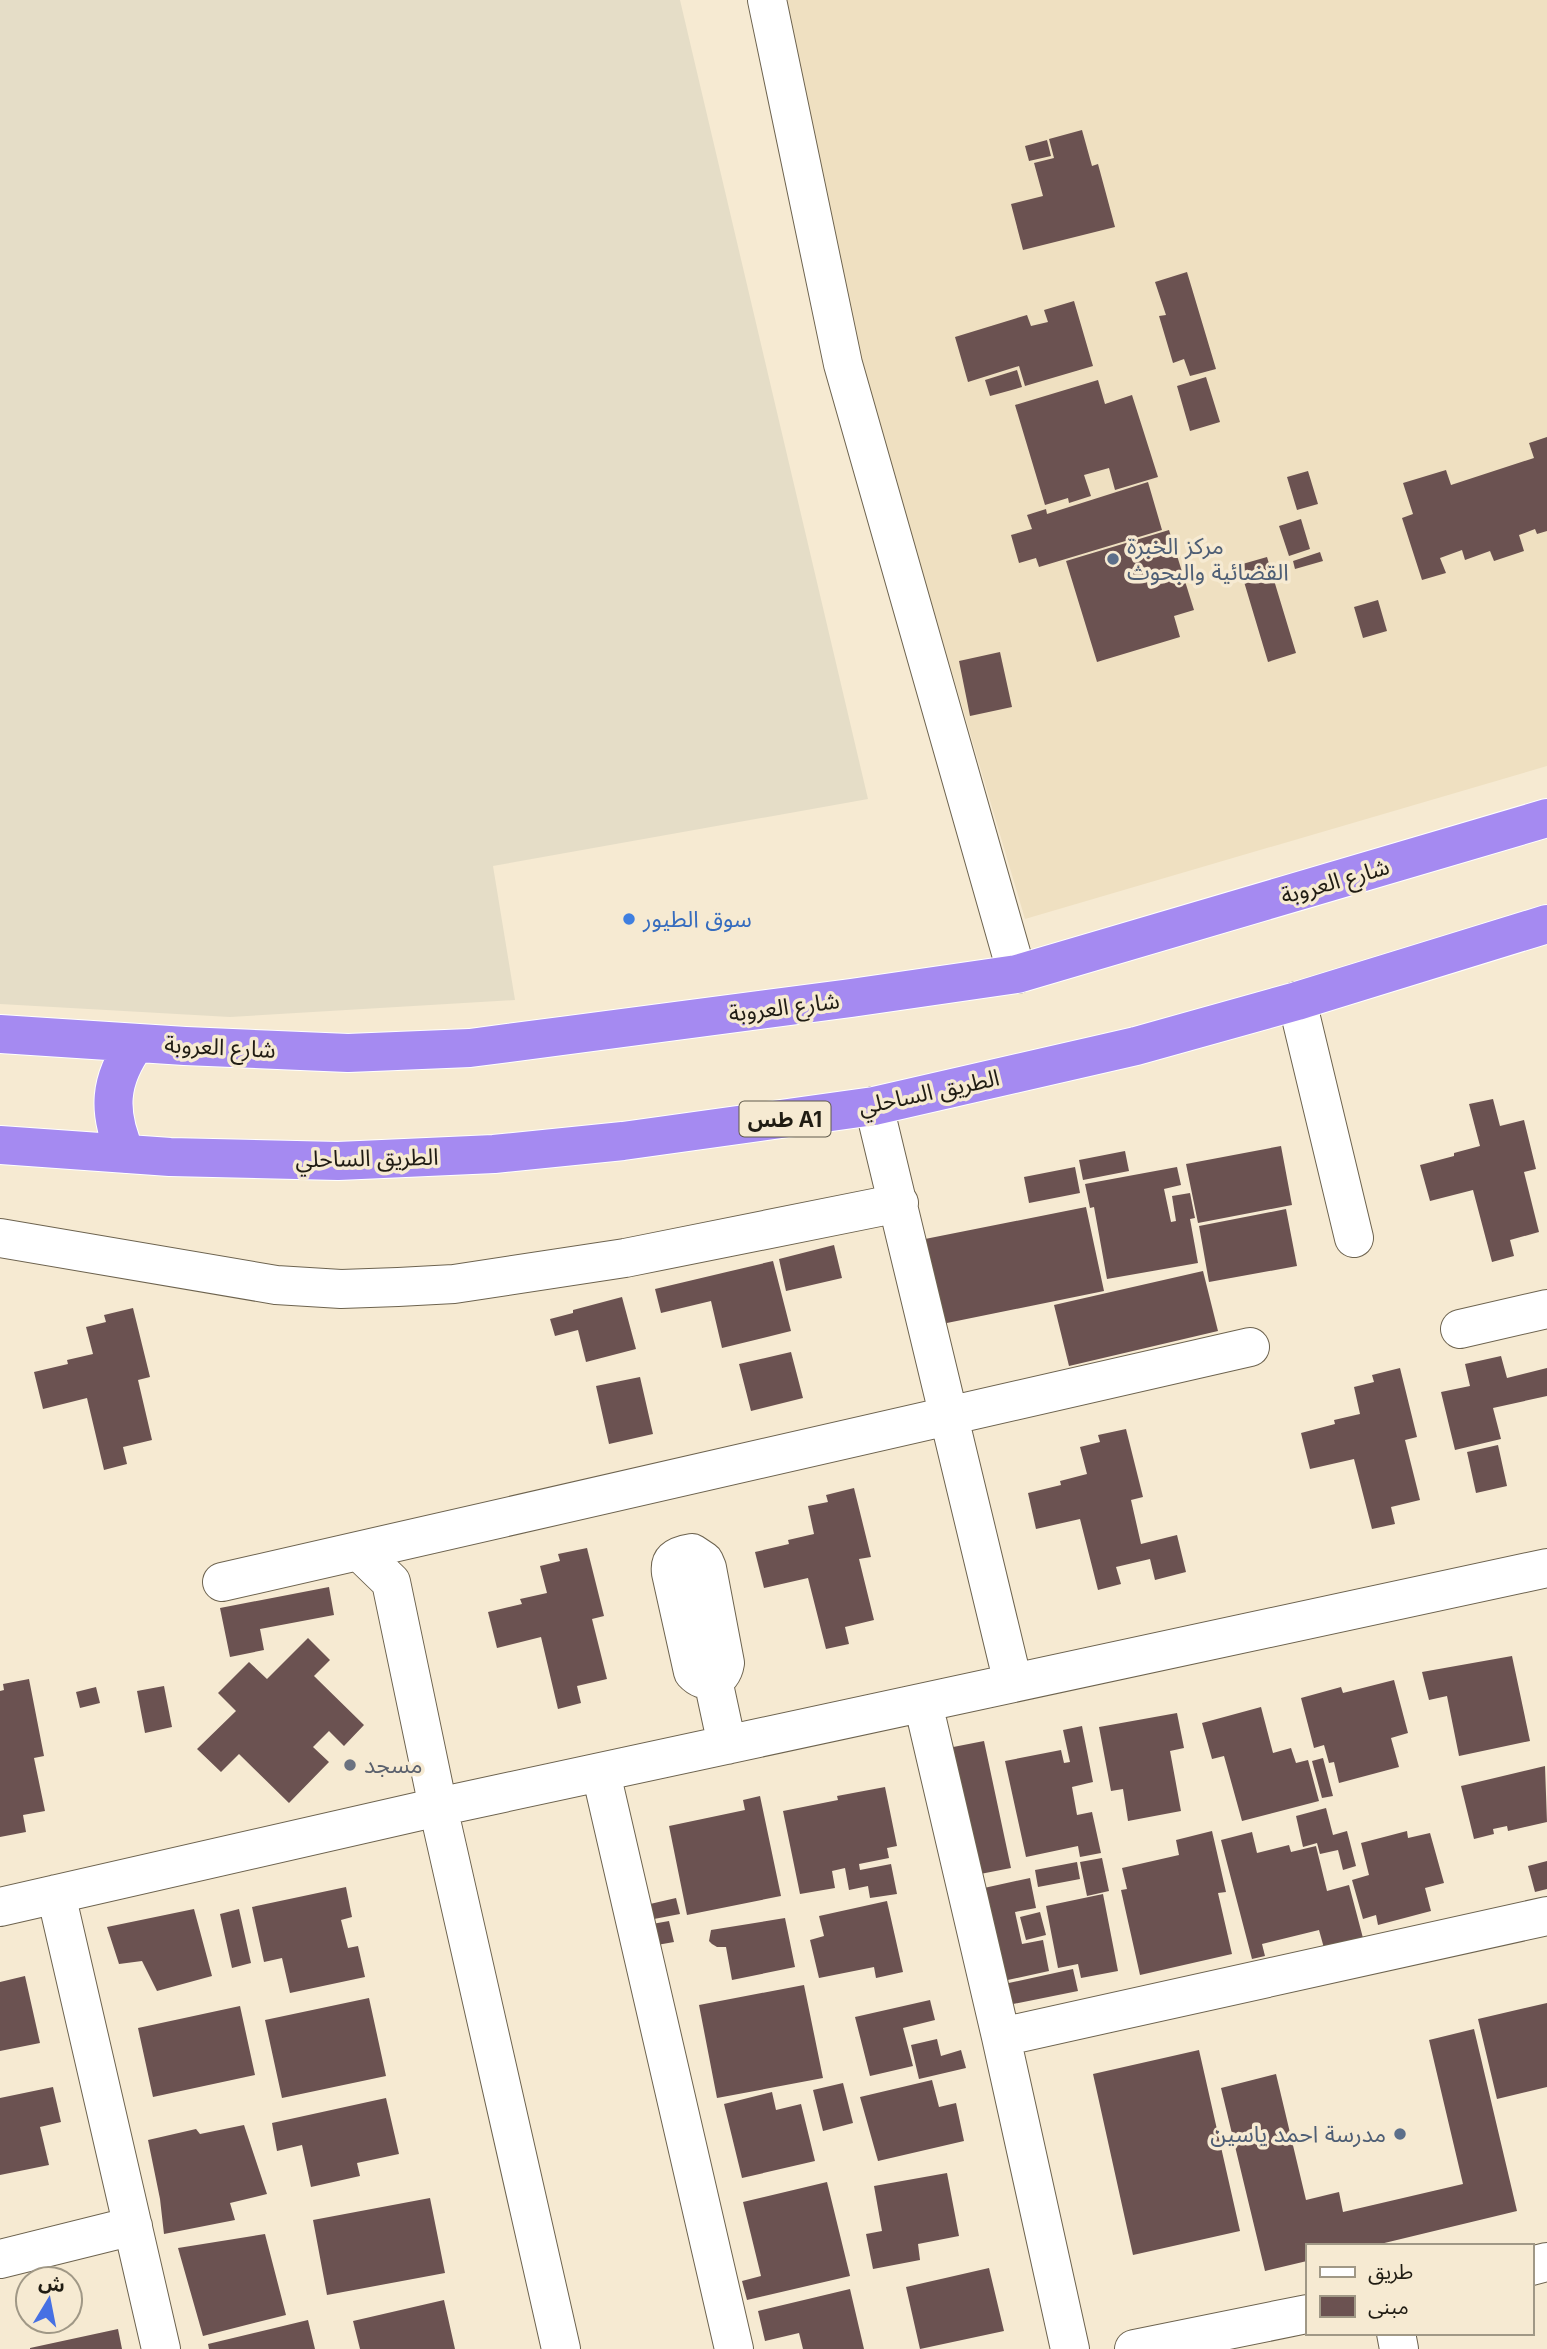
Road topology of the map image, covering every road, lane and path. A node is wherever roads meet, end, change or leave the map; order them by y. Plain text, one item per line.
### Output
1 (767, 0) edge
2 (1547, 818) edge
3 (1547, 924) edge
4 (1017, 974) junction
5 (1297, 1000) junction
6 (0, 1034) edge
7 (136, 1043) junction
8 (874, 1106) junction
9 (0, 1145) edge
10 (126, 1154) junction
11 (899, 1203) junction
12 (0, 1238) edge
13 (1354, 1238) dead end
14 (1547, 1309) edge
15 (1460, 1329) dead end
16 (1250, 1347) dead end
17 (950, 1416) junction
18 (360, 1552) junction
19 (1547, 1568) edge
20 (222, 1582) dead end
21 (713, 1680) dead end
22 (1013, 1683) junction
23 (923, 1703) junction
24 (727, 1745) junction
25 (601, 1773) junction
26 (438, 1807) junction
27 (56, 1894) junction
28 (0, 1907) edge
29 (1547, 1916) edge
30 (1001, 2037) junction
31 (133, 2227) junction
32 (0, 2259) edge
33 (1306, 2314) edge
34 (161, 2349) edge
35 (561, 2349) edge
36 (734, 2349) edge
37 (1070, 2349) edge
38 (1134, 2349) edge

1 - 4 street
2 - 4 highway, شارع العروبة
3 - 5 highway, الطريق الساحلي / طس A1
4 - 7 highway, شارع العروبة
5 - 8 highway, الطريق الساحلي / طس A1
5 - 13 street
6 - 7 highway, شارع العروبة
7 - 10 highway
8 - 10 highway, الطريق الساحلي / طس A1
8 - 11 street
9 - 10 highway, الطريق الساحلي / طس A1
11 - 12 street
11 - 17 street
14 - 15 street
16 - 17 street
17 - 18 street
17 - 22 street
18 - 20 street
18 - 26 street
19 - 22 street
21 - 24 street
22 - 23 street
23 - 24 street
23 - 30 street
24 - 25 street
25 - 26 street
25 - 36 street
26 - 27 street
26 - 35 street
27 - 28 street
27 - 31 street
29 - 30 street
30 - 37 street
31 - 32 street
31 - 34 street
33 - 38 street

